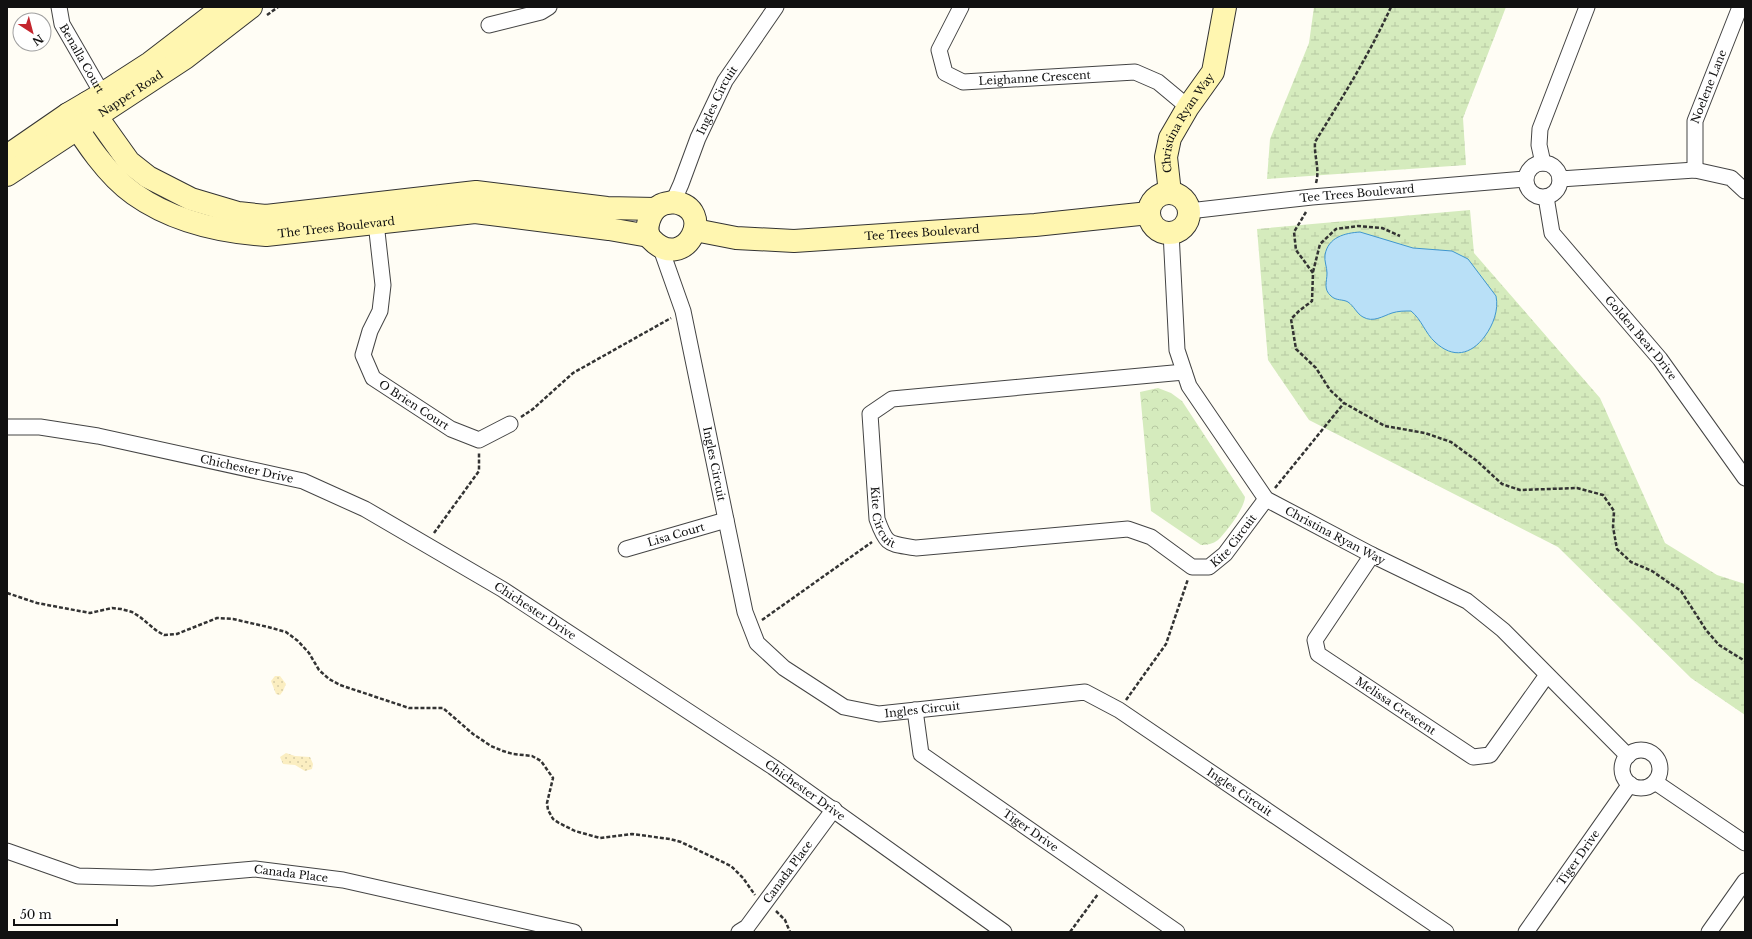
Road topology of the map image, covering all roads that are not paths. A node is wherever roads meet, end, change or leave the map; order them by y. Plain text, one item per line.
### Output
1 (59, 7) edge
2 (223, 7) edge
3 (251, 7) edge
4 (549, 7) edge
5 (776, 7) edge
6 (961, 7) edge
7 (1225, 7) edge
8 (1587, 7) edge
9 (1740, 7) edge
10 (488, 25) dead end
11 (99, 106) junction
12 (1188, 107) junction
13 (73, 122) junction
14 (7, 156) edge
15 (1543, 163) junction
16 (1695, 170) junction
17 (7, 175) edge
18 (1525, 179) junction
19 (1560, 180) junction
20 (1745, 191) edge
21 (1170, 193) junction
22 (1546, 197) junction
23 (664, 205) junction
24 (1189, 211) junction
25 (375, 213) junction
26 (1149, 213) junction
27 (695, 230) junction
28 (1171, 232) junction
29 (654, 241) junction
30 (1184, 372) junction
31 (510, 424) road end
32 (7, 427) edge
33 (1745, 478) edge
34 (1266, 500) junction
35 (726, 520) junction
36 (626, 549) dead end
37 (1372, 555) junction
38 (1547, 675) junction
39 (915, 710) junction
40 (1628, 756) junction
41 (1655, 782) junction
42 (1630, 784) junction
43 (834, 809) junction
44 (1745, 843) edge
45 (7, 851) edge
46 (1745, 881) edge
47 (567, 931) edge
48 (739, 932) edge
49 (1004, 932) edge
50 (1177, 932) edge
51 (1446, 932) edge
52 (1526, 932) edge
53 (1709, 932) edge

1 - 11 street, Benalla Court
2 - 11 street, Napper Road
3 - 11 street, Napper Road
4 - 10 street
5 - 23 street, Ingles Circuit
6 - 12 street, Leighanne Crescent
7 - 12 street, Christina Ryan Way
8 - 15 street
9 - 16 street, Noelene Lane
11 - 13 street, Napper Road
11 - 25 street, The Trees Boulevard
12 - 21 street, Christina Ryan Way
13 - 14 street, Napper Road
13 - 17 street, Napper Road
13 - 25 street, The Trees Boulevard
15 - 18 street
15 - 19 street
16 - 19 street
16 - 20 street
18 - 22 street
18 - 24 street, Tee Trees Boulevard
19 - 22 street
21 - 24 street
21 - 26 street
22 - 33 street, Golden Bear Drive
23 - 25 street, The Trees Boulevard
23 - 27 street
23 - 29 street
24 - 28 street
25 - 29 street, The Trees Boulevard
25 - 31 street, O Brien Court
26 - 27 street, Tee Trees Boulevard
26 - 28 street
27 - 29 street
28 - 30 street, Christina Ryan Way
29 - 35 street, Ingles Circuit
30 - 34 street, Christina Ryan Way
30 - 34 street, Kite Circuit
32 - 43 street, Chichester Drive
34 - 37 street, Christina Ryan Way
35 - 36 street, Lisa Court
35 - 39 street, Ingles Circuit
37 - 38 street, Christina Ryan Way
37 - 38 street, Melissa Crescent
38 - 40 street, Christina Ryan Way
39 - 50 street, Tiger Drive
39 - 51 street, Ingles Circuit
40 - 41 street
40 - 42 street
41 - 42 street
41 - 44 street
42 - 52 street, Tiger Drive
43 - 48 street, Canada Place
43 - 49 street, Chichester Drive
45 - 47 street, Canada Place
46 - 53 street

